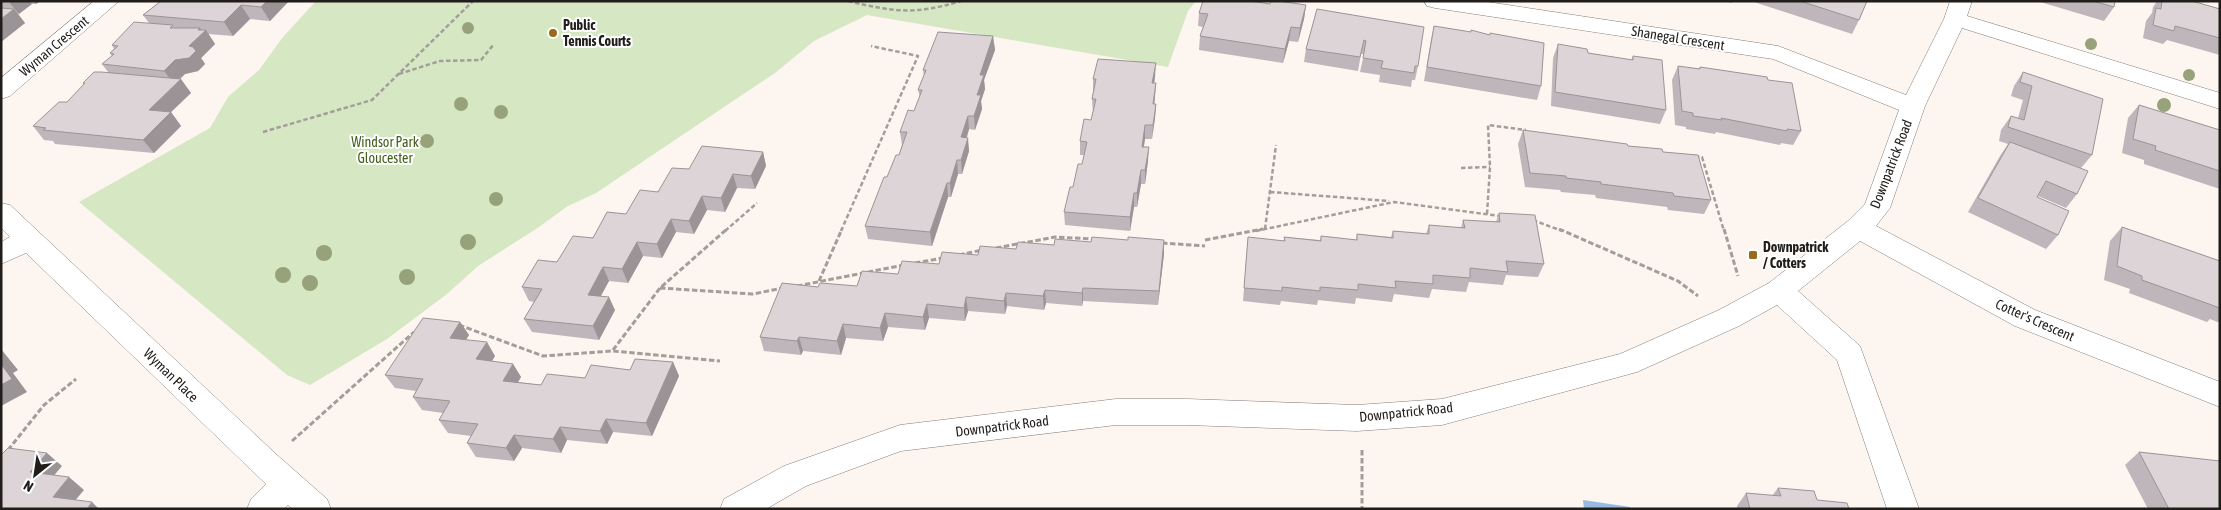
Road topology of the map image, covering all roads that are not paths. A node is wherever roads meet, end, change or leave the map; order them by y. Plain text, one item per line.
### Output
1 (108, 1) edge
2 (1434, 1) edge
3 (1958, 10) edge
4 (1, 91) edge
5 (2220, 101) edge
6 (1913, 106) junction
7 (1, 212) edge
8 (1858, 228) junction
9 (29, 239) junction
10 (1, 254) edge
11 (1779, 291) junction
12 (2220, 395) edge
13 (276, 475) junction
14 (263, 509) edge
15 (315, 509) edge
16 (736, 509) edge
17 (1903, 509) edge

1 - 4 street, Wyman Crescent
2 - 6 street, Shanegal Crescent
3 - 5 street
3 - 6 street, Downpatrick Road
6 - 8 street, Downpatrick Road
7 - 9 street
8 - 11 street, Downpatrick Road
8 - 12 street, Cotter's Crescent
9 - 10 street
9 - 13 street, Wyman Place
11 - 16 street, Downpatrick Road
11 - 17 street
13 - 14 street
13 - 15 street, Wyman Place

